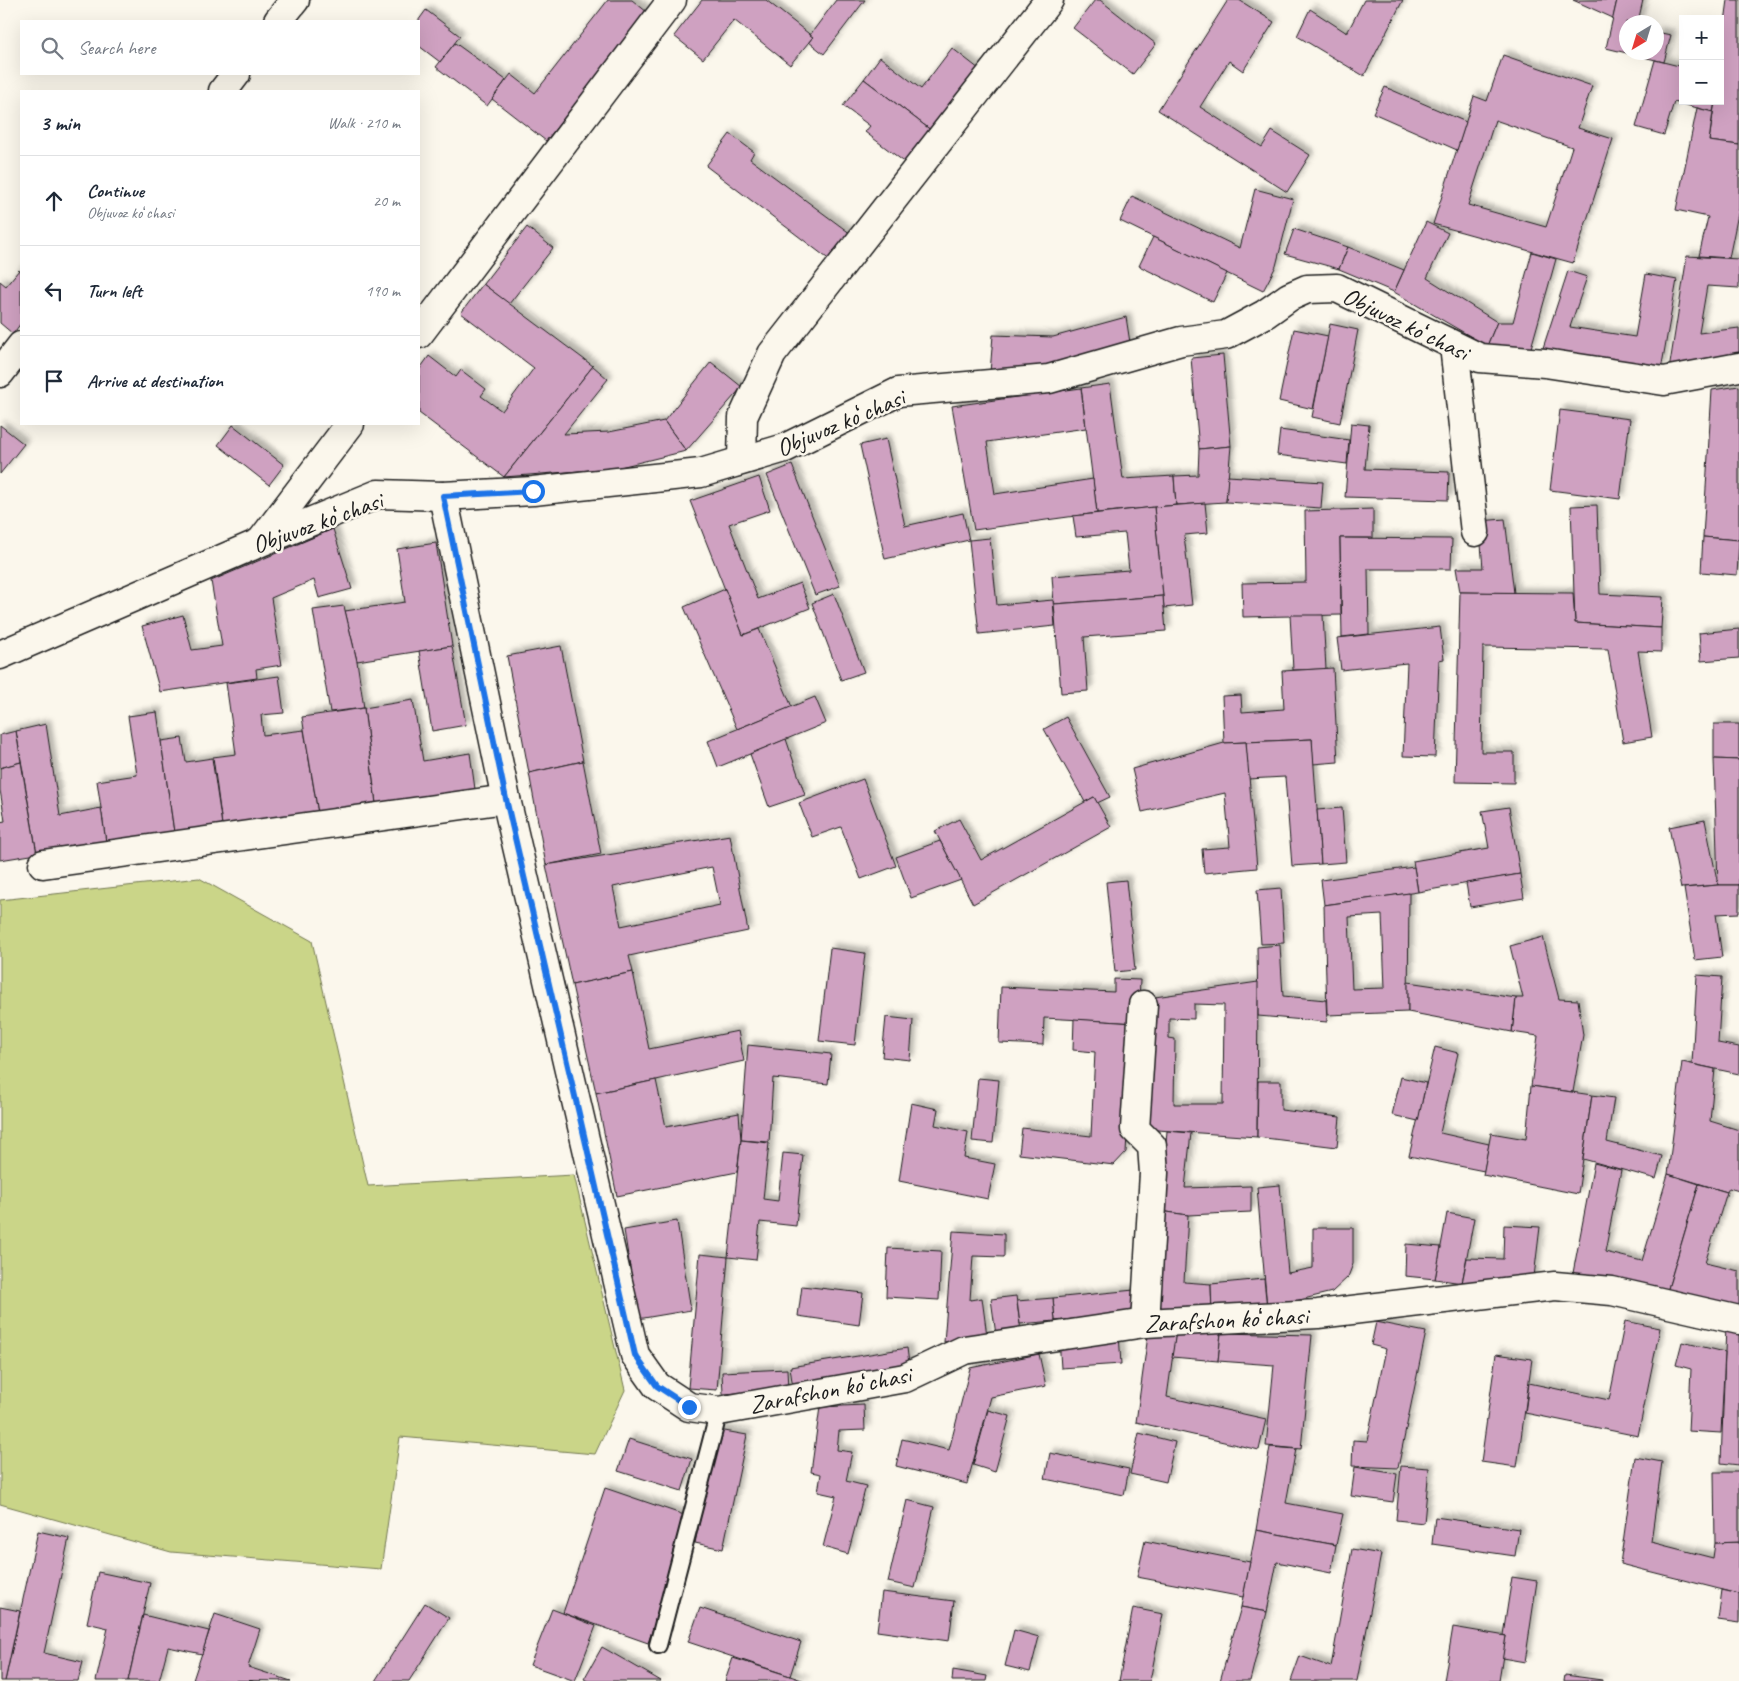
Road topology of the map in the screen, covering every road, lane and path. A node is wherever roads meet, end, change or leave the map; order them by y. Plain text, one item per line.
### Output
1 (295, 0) edge
2 (672, 0) edge
3 (1049, 0) edge
4 (279, 20) edge
5 (235, 75) edge
6 (224, 90) edge
7 (420, 333) edge
8 (1454, 346) junction
9 (20, 347) edge
10 (1739, 367) edge
11 (0, 373) edge
12 (349, 425) edge
13 (742, 460) junction
14 (443, 496) junction
15 (1476, 532) dead end
16 (261, 542) junction
17 (0, 655) edge
18 (506, 799) junction
19 (43, 864) dead end
20 (1143, 1005) dead end
21 (1739, 1320) edge
22 (1145, 1323) junction
23 (719, 1411) junction
24 (658, 1645) dead end

1 - 4 street
2 - 7 street
3 - 13 street
5 - 6 street
8 - 10 street, Objuvoz koʻchasi
8 - 13 street, Objuvoz koʻchasi
8 - 15 street
9 - 11 street
12 - 16 street
13 - 14 street, Objuvoz koʻchasi
14 - 16 street, Objuvoz koʻchasi
14 - 18 street, Zarafshon koʻchasi
16 - 17 street, Objuvoz koʻchasi
18 - 19 street
18 - 23 street, Zarafshon koʻchasi
20 - 22 street
21 - 22 street, Zarafshon koʻchasi
22 - 23 street, Zarafshon koʻchasi
23 - 24 lane

